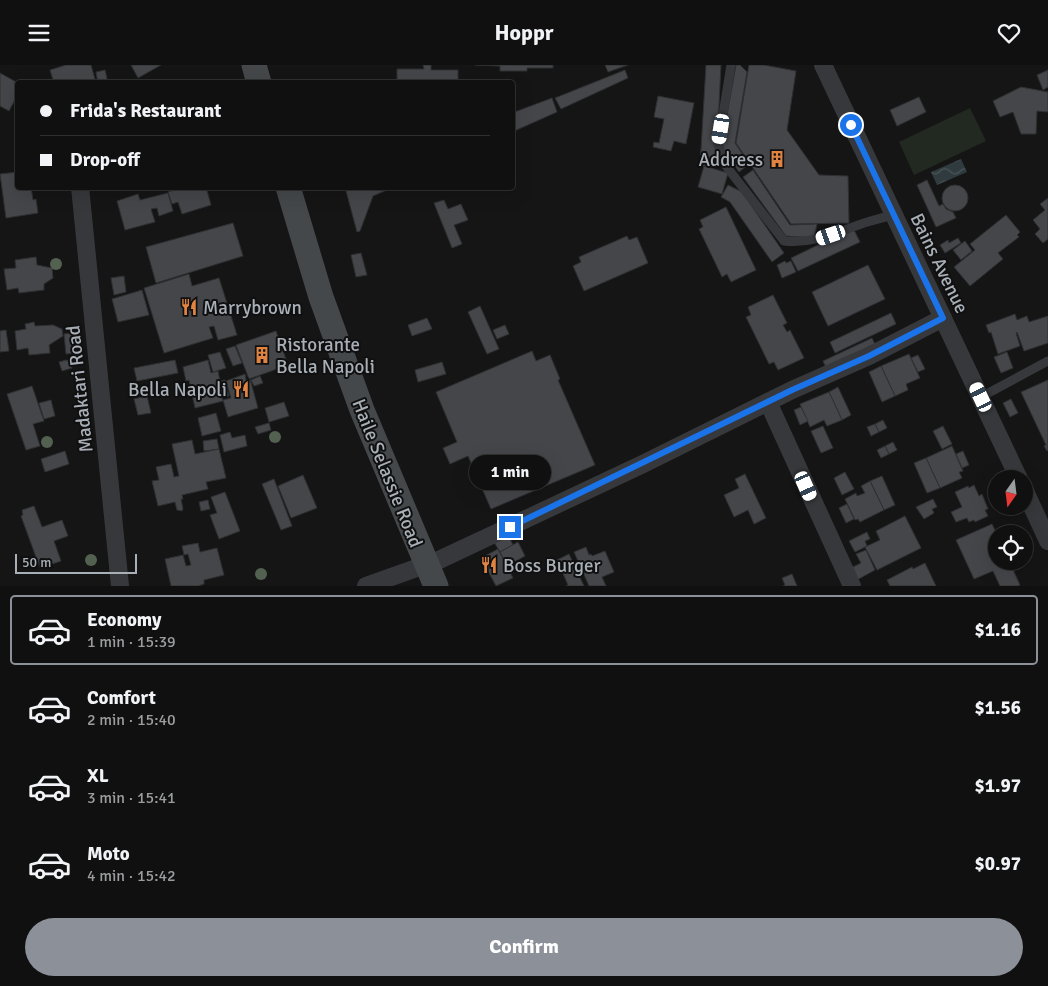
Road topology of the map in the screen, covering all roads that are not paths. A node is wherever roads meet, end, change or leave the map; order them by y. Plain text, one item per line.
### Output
1 (254, 65) edge
2 (731, 65) edge
3 (823, 65) edge
4 (258, 80) edge
5 (80, 190) edge
6 (289, 190) edge
7 (894, 215) junction
8 (943, 318) junction
9 (1048, 361) edge
10 (981, 397) junction
11 (768, 402) junction
12 (1015, 470) edge
13 (1033, 508) edge
14 (1048, 541) edge
15 (431, 576) edge
16 (120, 586) edge
17 (366, 586) edge
18 (852, 586) edge

1 - 4 street
2 - 7 lane
3 - 7 street, Bains Avenue
5 - 16 street, Madaktari Road
6 - 15 street, Haile Selassie Road
7 - 8 street, Bains Avenue
8 - 10 street, Bains Avenue
8 - 11 street
9 - 10 lane
10 - 12 street, Bains Avenue
11 - 15 street
11 - 18 street
13 - 14 street
15 - 17 street

